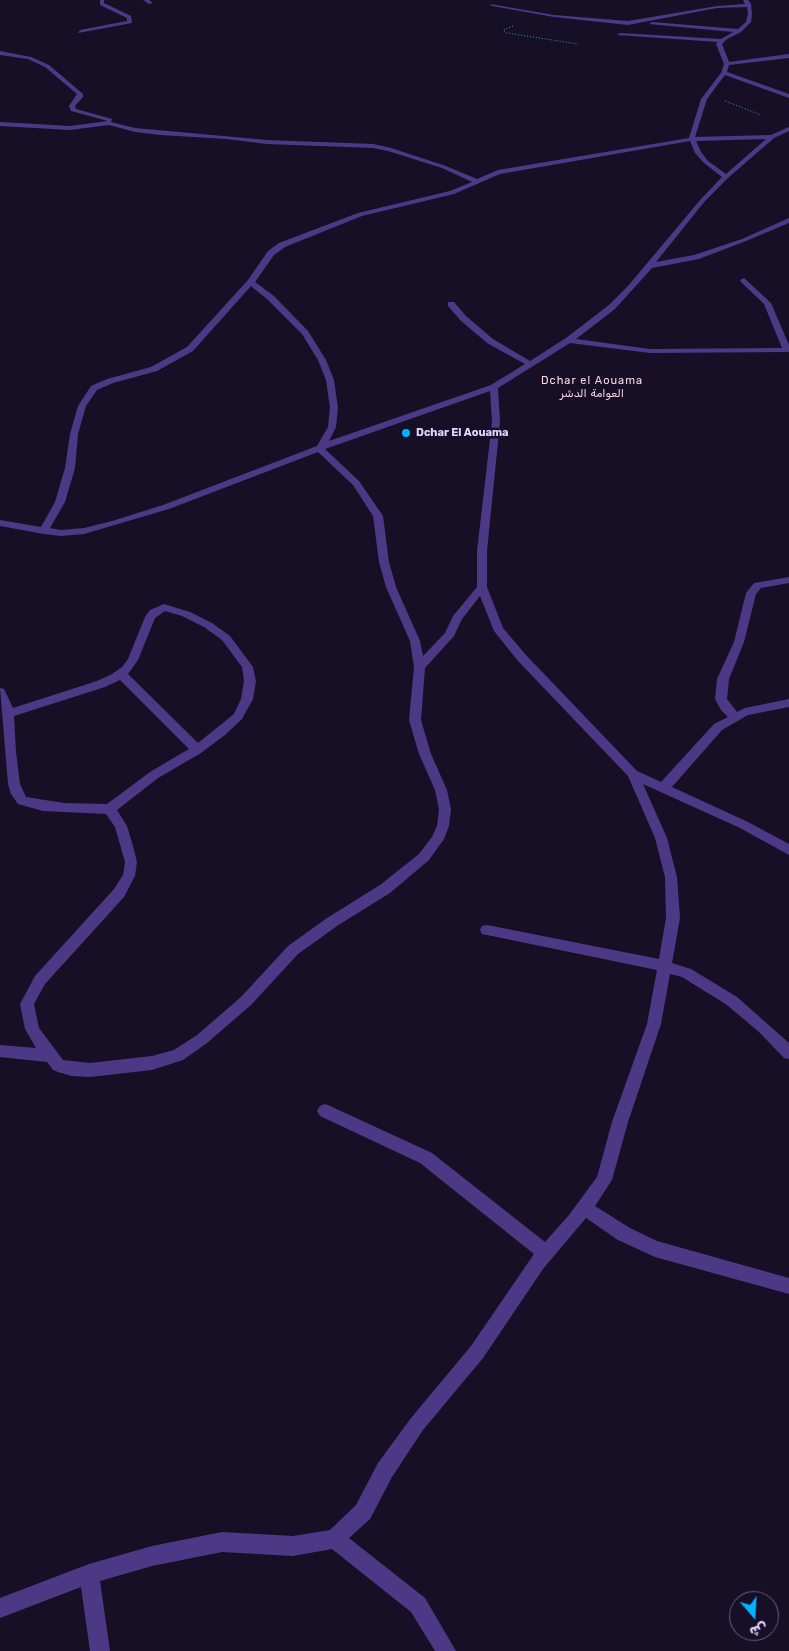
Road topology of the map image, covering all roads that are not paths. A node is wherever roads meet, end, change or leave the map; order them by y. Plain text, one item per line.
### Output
1 (102, 0) edge
2 (145, 0) edge
3 (747, 2) edge
4 (151, 3) dead end
5 (492, 5) dead end
6 (628, 23) junction
7 (739, 31) junction
8 (80, 32) dead end
9 (620, 35) dead end
10 (721, 41) junction
11 (0, 53) edge
12 (789, 56) edge
13 (727, 64) junction
14 (724, 73) junction
15 (789, 96) edge
16 (114, 123) junction
17 (0, 124) edge
18 (44, 127) junction
19 (789, 130) edge
20 (8, 132) dead end
21 (772, 137) junction
22 (692, 139) junction
23 (726, 177) junction
24 (478, 182) junction
25 (789, 220) edge
26 (648, 266) junction
27 (744, 280) dead end
28 (251, 282) junction
29 (451, 304) dead end
30 (568, 340) junction
31 (788, 350) edge
32 (530, 364) junction
33 (494, 387) junction
34 (320, 448) junction
35 (0, 523) edge
36 (44, 531) junction
37 (789, 580) edge
38 (482, 587) junction
39 (420, 667) junction
40 (121, 674) junction
41 (0, 692) edge
42 (789, 703) edge
43 (8, 714) junction
44 (736, 717) junction
45 (197, 750) junction
46 (633, 774) junction
47 (664, 787) junction
48 (110, 810) junction
49 (789, 850) edge
50 (487, 930) dead end
51 (664, 966) junction
52 (0, 1050) edge
53 (789, 1053) edge
54 (50, 1056) junction
55 (325, 1110) dead end
56 (585, 1208) junction
57 (546, 1253) junction
58 (789, 1286) edge
59 (335, 1539) junction
60 (89, 1574) junction
61 (0, 1608) edge
62 (100, 1651) edge
63 (446, 1651) edge

1 - 8 street
2 - 4 street
3 - 6 street
3 - 7 street
5 - 6 street
6 - 7 street
7 - 10 street
9 - 10 street
10 - 13 street
11 - 16 street
12 - 13 street
13 - 14 street
14 - 15 street
14 - 22 street
16 - 18 street
16 - 24 street
17 - 18 street
18 - 20 street
19 - 21 street
21 - 22 street
21 - 23 street
22 - 23 street
22 - 24 street
23 - 26 street
24 - 28 street
25 - 26 street
26 - 30 street
27 - 31 street
28 - 34 street
28 - 36 street
29 - 32 street
30 - 31 street
30 - 32 street
32 - 33 street
33 - 34 street
33 - 38 street
34 - 36 street
34 - 39 street
35 - 36 street
37 - 44 street
38 - 39 street
38 - 46 street
39 - 54 street
40 - 43 street
40 - 45 street
40 - 45 street
41 - 43 street
42 - 44 street
43 - 48 street
44 - 47 street
45 - 48 street
46 - 47 street
46 - 51 street
47 - 49 street
48 - 54 street
50 - 51 street
51 - 53 street
51 - 56 street
52 - 54 street
55 - 57 street
56 - 57 street
56 - 58 street
57 - 59 street
59 - 60 street
59 - 63 street
60 - 61 street
60 - 62 street

